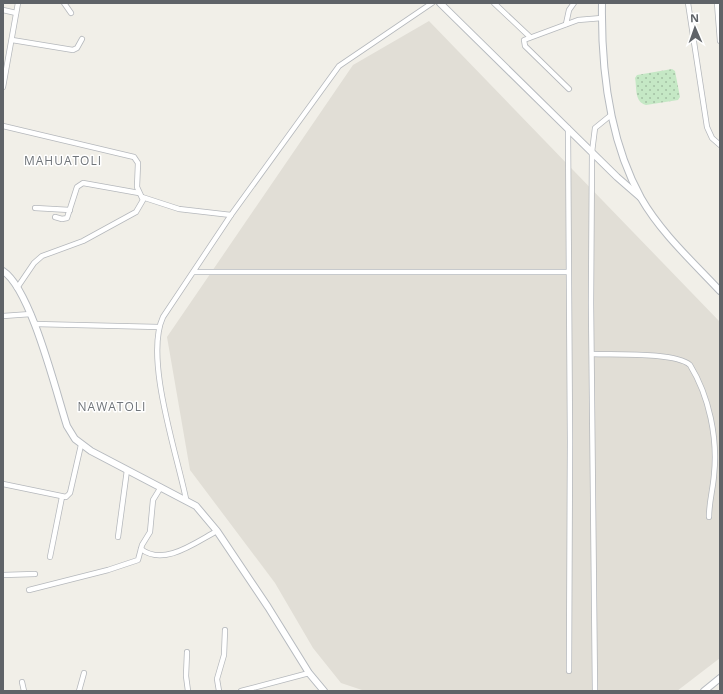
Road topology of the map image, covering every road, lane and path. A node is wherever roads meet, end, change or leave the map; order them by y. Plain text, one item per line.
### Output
1 (18, 3) edge
2 (64, 3) edge
3 (432, 3) edge
4 (440, 3) edge
5 (494, 3) edge
6 (574, 3) edge
7 (602, 3) edge
8 (688, 3) edge
9 (717, 3) edge
10 (3, 10) edge
11 (16, 13) junction
12 (71, 13) dead end
13 (602, 18) junction
14 (566, 24) junction
15 (530, 36) junction
16 (82, 39) dead end
17 (12, 40) junction
18 (720, 41) edge
19 (3, 87) edge
20 (569, 89) dead end
21 (611, 115) junction
22 (3, 126) edge
23 (568, 128) junction
24 (720, 145) edge
25 (592, 152) junction
26 (141, 195) junction
27 (642, 199) junction
28 (35, 208) dead end
29 (70, 210) junction
30 (231, 215) junction
31 (55, 217) dead end
32 (3, 271) edge
33 (194, 272) junction
34 (567, 272) junction
35 (17, 288) junction
36 (720, 291) edge
37 (31, 314) junction
38 (3, 316) edge
39 (35, 324) junction
40 (159, 327) junction
41 (592, 354) junction
42 (719, 427) dead end
43 (713, 428) junction
44 (81, 444) junction
45 (127, 470) junction
46 (3, 484) edge
47 (161, 487) junction
48 (62, 497) junction
49 (186, 500) junction
50 (708, 517) dead end
51 (217, 531) junction
52 (118, 536) dead end
53 (141, 549) junction
54 (50, 557) dead end
55 (34, 574) dead end
56 (3, 575) edge
57 (29, 590) dead end
58 (225, 630) dead end
59 (187, 652) dead end
60 (569, 671) dead end
61 (84, 673) dead end
62 (309, 673) junction
63 (720, 678) edge
64 (22, 682) dead end
65 (24, 691) edge
66 (79, 691) edge
67 (188, 691) edge
68 (219, 691) edge
69 (241, 691) edge
70 (324, 691) edge
71 (595, 691) edge
72 (704, 691) edge

1 - 11 street
2 - 12 street
3 - 30 street
4 - 23 main road
5 - 15 street
6 - 14 street
7 - 13 main road
8 - 24 street
9 - 18 street
10 - 11 street
11 - 17 street
13 - 14 street
13 - 21 main road
14 - 15 street
15 - 20 street
16 - 17 street
17 - 19 street
21 - 25 street
21 - 27 main road
22 - 26 street
23 - 25 main road
23 - 34 street
25 - 27 main road
25 - 41 street
26 - 29 street
26 - 30 street
26 - 35 street
27 - 36 main road
28 - 29 street
29 - 31 street
30 - 33 street
32 - 35 main road
33 - 34 street
33 - 40 street
34 - 60 street
35 - 37 main road
37 - 38 street
37 - 39 main road
39 - 40 street
39 - 44 main road
40 - 49 street
41 - 43 street
41 - 71 street
42 - 43 street
43 - 50 street
44 - 45 main road
44 - 48 street
45 - 47 main road
45 - 52 street
46 - 48 street
47 - 49 main road
47 - 53 street
48 - 54 street
49 - 51 main road
51 - 53 street
51 - 62 main road
53 - 57 street
55 - 56 street
58 - 68 street
59 - 67 street
61 - 66 street
62 - 69 street
62 - 70 main road
63 - 72 main road
64 - 65 street

